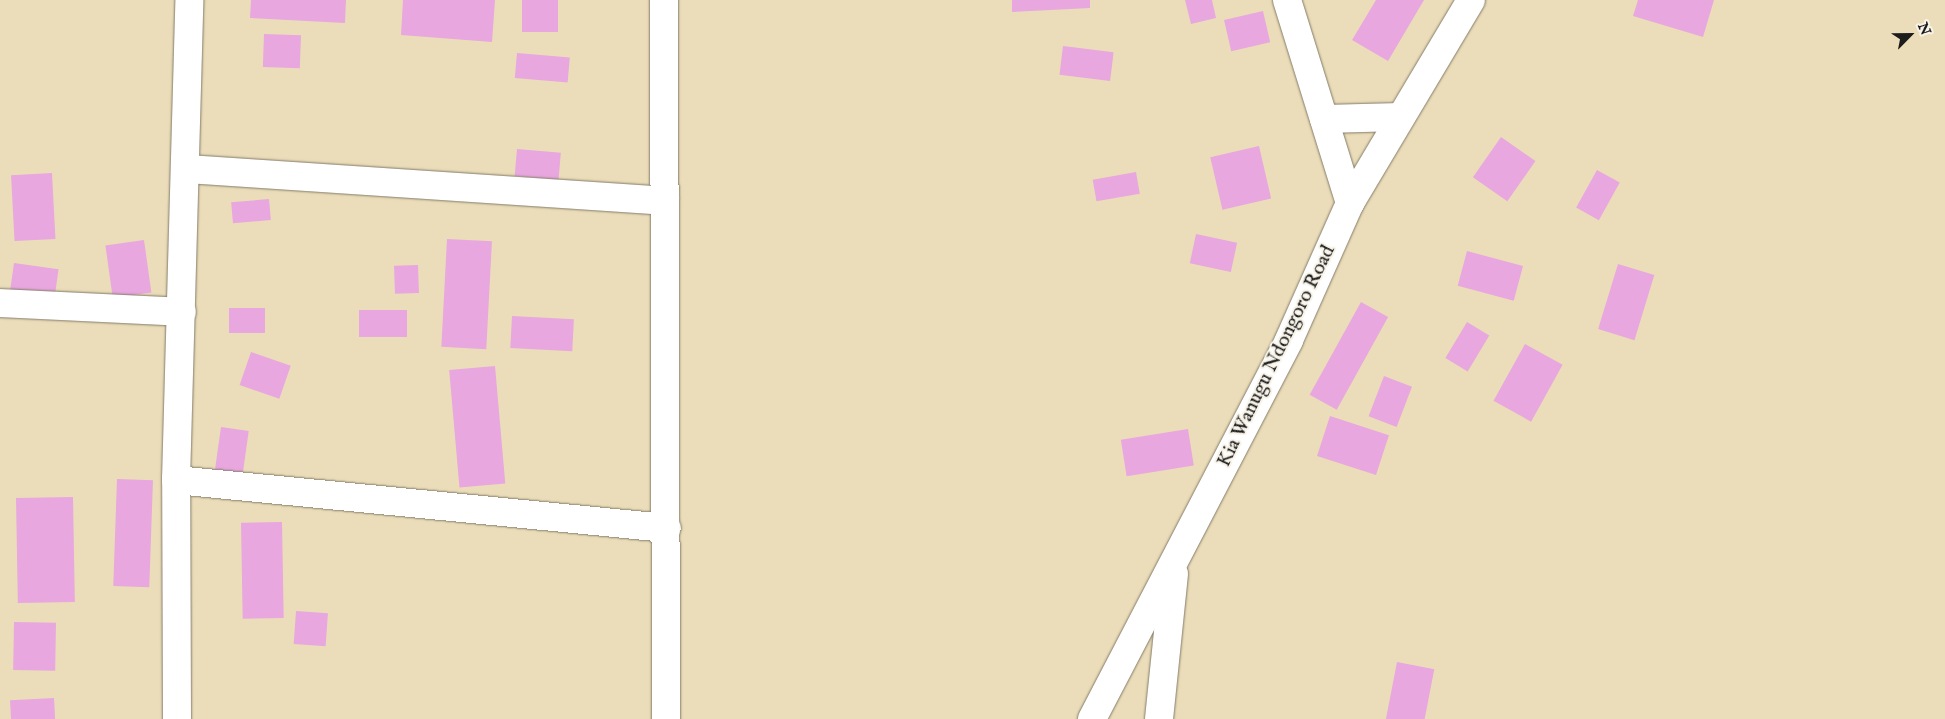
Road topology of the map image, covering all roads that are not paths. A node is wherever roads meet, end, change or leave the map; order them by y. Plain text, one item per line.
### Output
1 (189, 0) edge
2 (664, 0) edge
3 (1287, 0) edge
4 (1471, 0) edge
5 (1401, 117) junction
6 (1324, 118) junction
7 (186, 169) junction
8 (665, 201) junction
9 (1350, 203) junction
10 (0, 303) edge
11 (182, 312) junction
12 (176, 480) junction
13 (667, 528) junction
14 (1177, 552) junction
15 (1120, 664) junction
16 (1161, 673) junction
17 (177, 719) edge
18 (666, 719) edge
19 (1092, 719) edge
20 (1159, 719) edge

1 - 7 street
2 - 8 street
3 - 6 street
4 - 5 street, Kia Wanugu Ndongoro Road
5 - 6 street
5 - 9 street, Kia Wanugu Ndongoro Road
6 - 9 street
7 - 8 street
7 - 11 street
8 - 13 street
9 - 14 street, Kia Wanugu Ndongoro Road
10 - 11 street
11 - 12 street
12 - 13 street
12 - 17 street
13 - 18 street
14 - 15 street, Kia Wanugu Ndongoro Road
14 - 16 street
15 - 16 street
15 - 19 street, Kia Wanugu Ndongoro Road
16 - 20 street

